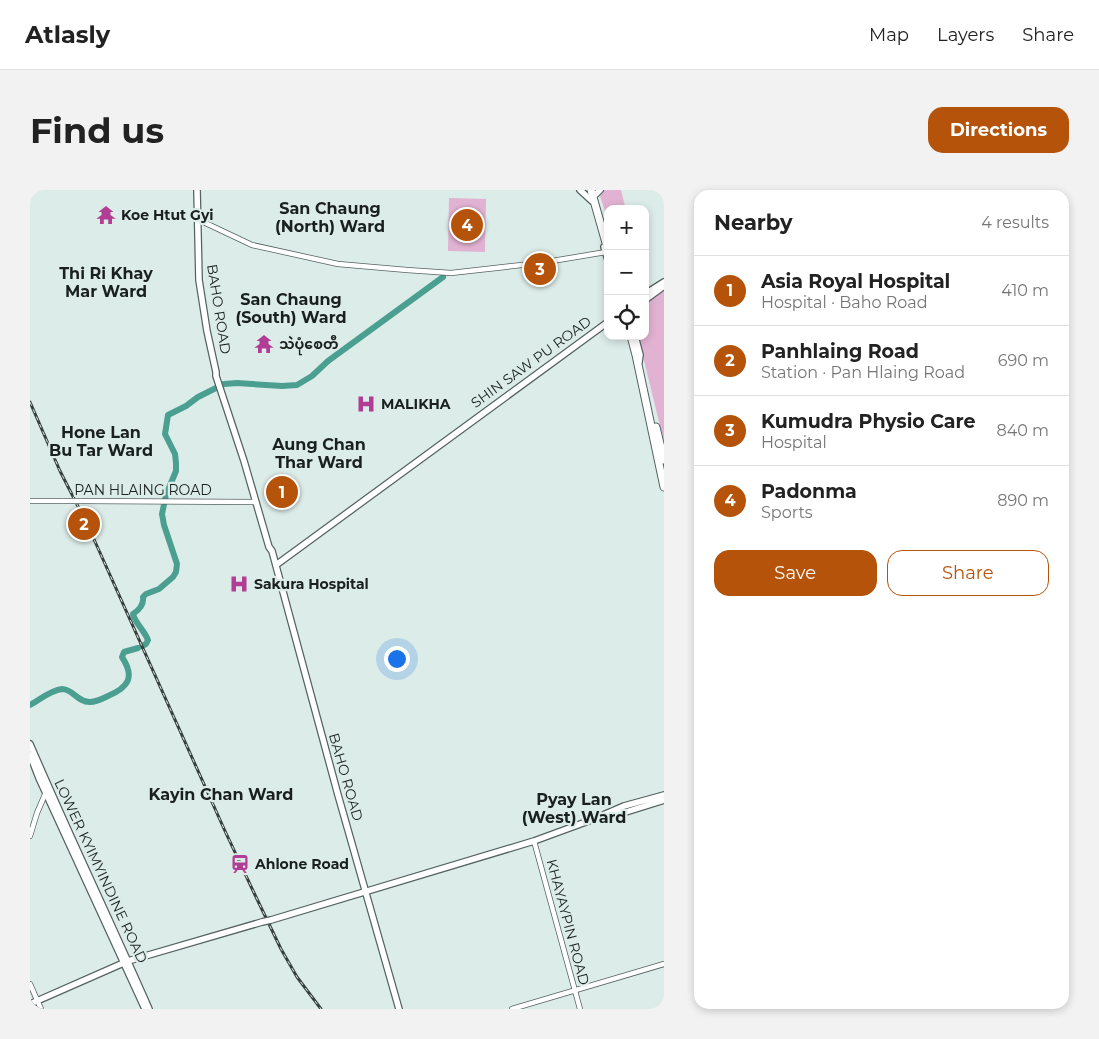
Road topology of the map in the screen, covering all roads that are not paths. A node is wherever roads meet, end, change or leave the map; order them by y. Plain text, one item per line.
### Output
1 (197, 190) edge
2 (580, 190) edge
3 (594, 191) edge
4 (592, 201) junction
5 (197, 219) junction
6 (604, 225) edge
7 (607, 250) edge
8 (607, 250) edge
9 (604, 252) edge
10 (664, 282) edge
11 (664, 286) edge
12 (649, 291) edge
13 (649, 297) edge
14 (604, 325) edge
15 (631, 340) edge
16 (636, 340) edge
17 (637, 360) junction
18 (222, 388) junction
19 (664, 460) edge
20 (664, 487) edge
21 (30, 501) edge
22 (256, 502) junction
23 (272, 551) junction
24 (276, 565) junction
25 (30, 744) edge
26 (30, 755) edge
27 (47, 789) junction
28 (664, 795) edge
29 (664, 800) edge
30 (594, 820) junction
31 (30, 836) edge
32 (534, 841) junction
33 (365, 891) junction
34 (126, 962) junction
35 (664, 964) edge
36 (131, 972) junction
37 (30, 984) edge
38 (575, 990) junction
39 (37, 1002) junction
40 (30, 1004) edge
41 (41, 1009) edge
42 (145, 1009) edge
43 (149, 1009) edge
44 (399, 1009) edge
45 (512, 1009) edge
46 (580, 1009) edge

1 - 5 main road, BAHO ROAD
2 - 4 main road
3 - 4 main road
3 - 6 main road
3 - 8 highway
4 - 7 main road
5 - 9 street
5 - 18 main road, BAHO ROAD
10 - 12 main road
11 - 13 main road
14 - 24 main road, SHIN SAW PU ROAD
15 - 17 highway
16 - 17 main road
17 - 19 highway
17 - 20 highway
18 - 22 main road, BAHO ROAD
18 - 23 main road, BAHO ROAD
21 - 22 street, PAN HLAING ROAD, bridge
22 - 23 main road, BAHO ROAD
23 - 24 main road, BAHO ROAD
24 - 33 main road, BAHO ROAD
25 - 27 main road, LOWER KYIMYINDINE ROAD
26 - 27 main road, LOWER KYIMYINDINE ROAD
27 - 31 street
27 - 34 main road, LOWER KYIMYINDINE ROAD
28 - 30 main road
29 - 30 main road
30 - 32 main road
32 - 33 main road
32 - 38 street, KHAYAYPIN ROAD
33 - 34 main road, bridge
33 - 44 main road, BAHO ROAD
34 - 36 main road, LOWER KYIMYINDINE ROAD
34 - 39 main road
35 - 38 street
36 - 42 main road, LOWER KYIMYINDINE ROAD
36 - 43 main road, LOWER KYIMYINDINE ROAD
37 - 39 street
38 - 45 street
38 - 46 street, KHAYAYPIN ROAD
39 - 40 main road
39 - 41 street

